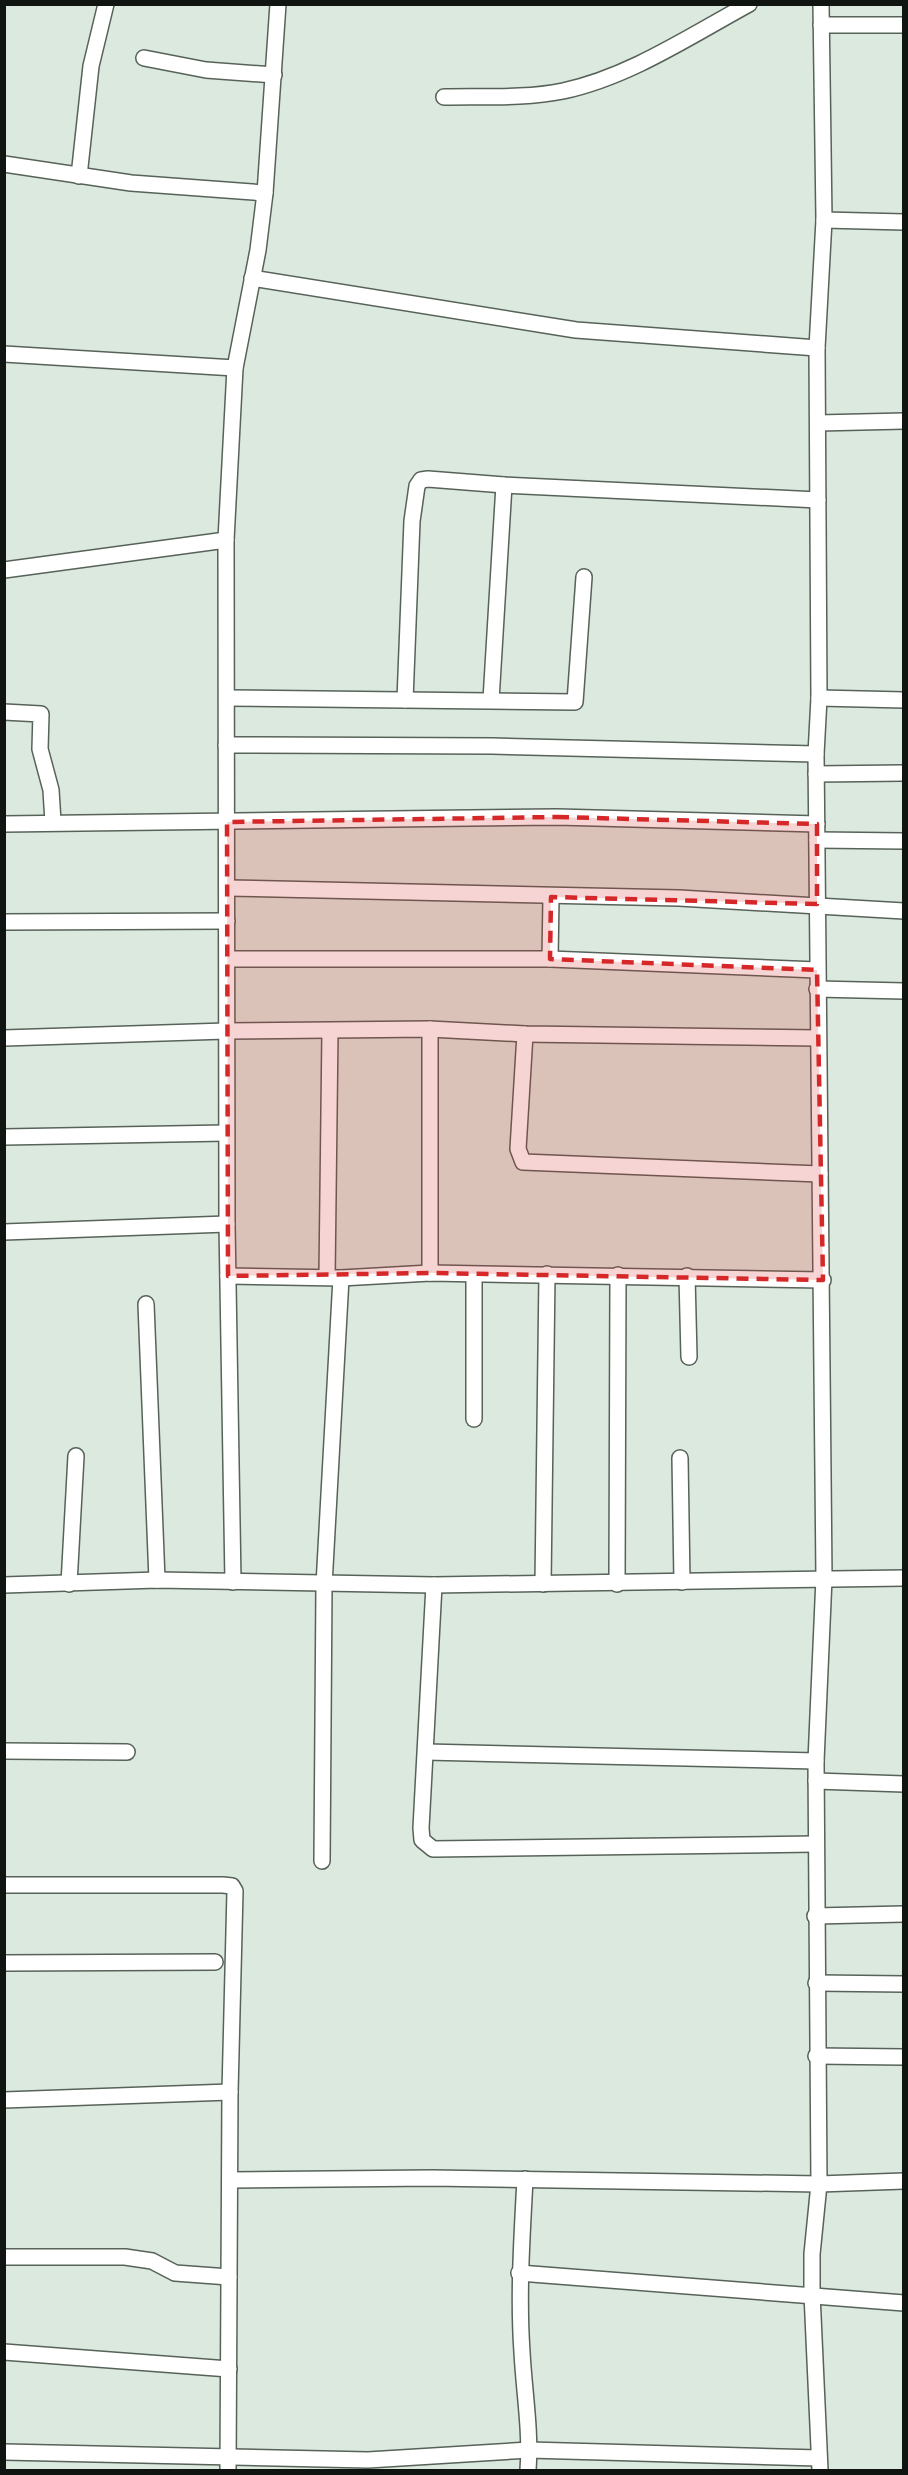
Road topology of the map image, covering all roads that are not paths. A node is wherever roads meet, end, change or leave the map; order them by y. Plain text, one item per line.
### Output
1 (106, 4) edge
2 (278, 4) edge
3 (749, 4) edge
4 (821, 4) edge
5 (821, 25) junction
6 (903, 25) edge
7 (144, 58) dead end
8 (274, 75) junction
9 (444, 97) dead end
10 (4, 164) edge
11 (79, 176) junction
12 (265, 193) junction
13 (824, 220) junction
14 (903, 222) edge
15 (252, 278) junction
16 (817, 348) junction
17 (4, 354) edge
18 (235, 368) junction
19 (903, 421) edge
20 (818, 423) junction
21 (504, 485) junction
22 (818, 500) junction
23 (226, 540) junction
24 (4, 570) edge
25 (584, 577) dead end
26 (227, 698) junction
27 (819, 698) junction
28 (405, 700) junction
29 (490, 700) junction
30 (903, 700) edge
31 (4, 712) edge
32 (226, 745) junction
33 (816, 754) junction
34 (903, 773) edge
35 (816, 774) junction
36 (53, 822) junction
37 (227, 822) junction
38 (4, 824) edge
39 (817, 824) junction
40 (817, 840) junction
41 (903, 842) edge
42 (228, 888) junction
43 (551, 897) junction
44 (817, 904) junction
45 (903, 910) edge
46 (227, 921) junction
47 (4, 922) edge
48 (550, 959) junction
49 (228, 960) junction
50 (817, 970) junction
51 (817, 989) junction
52 (903, 991) edge
53 (430, 1029) junction
54 (226, 1031) junction
55 (330, 1031) junction
56 (525, 1034) junction
57 (4, 1038) edge
58 (818, 1038) junction
59 (226, 1133) junction
60 (4, 1137) edge
61 (820, 1174) junction
62 (227, 1224) junction
63 (4, 1232) edge
64 (430, 1273) junction
65 (547, 1274) junction
66 (474, 1275) junction
67 (618, 1275) junction
68 (228, 1276) junction
69 (687, 1276) junction
70 (334, 1277) junction
71 (823, 1280) junction
72 (146, 1304) dead end
73 (689, 1357) dead end
74 (474, 1419) dead end
75 (76, 1456) dead end
76 (680, 1458) dead end
77 (824, 1578) junction
78 (903, 1578) edge
79 (157, 1580) junction
80 (233, 1582) junction
81 (682, 1582) junction
82 (69, 1584) junction
83 (324, 1584) junction
84 (543, 1584) junction
85 (617, 1584) junction
86 (4, 1585) edge
87 (434, 1585) junction
88 (4, 1751) edge
89 (128, 1752) dead end
90 (426, 1752) junction
91 (816, 1761) junction
92 (816, 1781) junction
93 (903, 1784) edge
94 (816, 1844) junction
95 (322, 1861) dead end
96 (4, 1885) edge
97 (903, 1914) edge
98 (815, 1916) junction
99 (215, 1962) dead end
100 (4, 1963) edge
101 (816, 1983) junction
102 (903, 1984) edge
103 (816, 2056) junction
104 (903, 2057) edge
105 (230, 2092) junction
106 (4, 2100) edge
107 (525, 2179) junction
108 (230, 2180) junction
109 (903, 2181) edge
110 (819, 2184) junction
111 (4, 2257) edge
112 (519, 2273) junction
113 (229, 2277) junction
114 (812, 2294) junction
115 (903, 2303) edge
116 (4, 2352) edge
117 (229, 2369) junction
118 (529, 2450) junction
119 (4, 2452) edge
120 (228, 2464) edge
121 (820, 2464) edge
122 (369, 2465) edge
123 (528, 2470) edge

1 - 11 street
2 - 8 street
3 - 9 street
4 - 5 street
5 - 6 street
5 - 13 street
7 - 8 street
8 - 12 street
10 - 11 street
11 - 12 street
12 - 15 street
13 - 14 street
13 - 16 street
15 - 16 street
15 - 18 street
16 - 20 street
17 - 18 street
18 - 23 street
19 - 20 street
20 - 22 street
21 - 22 street
21 - 28 street
21 - 29 street
22 - 27 street
23 - 24 street
23 - 26 street
25 - 29 street
26 - 28 street
26 - 32 street
27 - 30 street
27 - 33 street
28 - 29 street
31 - 36 street
32 - 33 street
32 - 37 street
33 - 35 street
34 - 35 street
35 - 39 street
36 - 37 street
36 - 38 street
37 - 39 street
37 - 42 street
39 - 40 street
40 - 41 street
40 - 44 street
42 - 43 street
42 - 46 street
43 - 44 street
43 - 48 street
44 - 45 street
44 - 50 street
46 - 47 street
46 - 49 street
48 - 49 street
48 - 50 street
49 - 54 street
50 - 51 street
51 - 52 street
51 - 58 street
53 - 55 street
53 - 56 street
53 - 64 street
54 - 55 street
54 - 57 street
54 - 59 street
55 - 70 street
56 - 58 street
56 - 61 street
58 - 61 street
59 - 60 street
59 - 62 street
61 - 71 street
62 - 63 street
62 - 68 street
64 - 66 street
64 - 70 street
65 - 66 street
65 - 67 street
65 - 84 street
66 - 74 street
67 - 69 street
67 - 85 street
68 - 70 street
68 - 80 street
69 - 71 street
69 - 73 street
70 - 83 street
71 - 77 street
72 - 79 street
75 - 82 street
76 - 81 street
77 - 78 street
77 - 81 street
77 - 91 street
79 - 80 street
79 - 82 street
80 - 83 street
81 - 85 street
82 - 86 street
83 - 87 street
83 - 95 street
84 - 85 street
84 - 87 street
87 - 90 street
88 - 89 street
90 - 91 street
90 - 94 street
91 - 92 street
92 - 93 street
92 - 94 street
94 - 98 street
96 - 105 street
97 - 98 street
98 - 101 street
99 - 100 street
101 - 102 street
101 - 103 street
103 - 104 street
103 - 110 street
105 - 106 street
105 - 108 street
107 - 108 street
107 - 110 street
107 - 112 street
108 - 113 street
109 - 110 street
110 - 114 street
111 - 113 street
112 - 114 street
112 - 118 street
113 - 117 street
114 - 115 street
114 - 121 street
116 - 117 street
117 - 120 street
118 - 121 street
118 - 122 street
118 - 123 street
119 - 120 street
120 - 122 street

